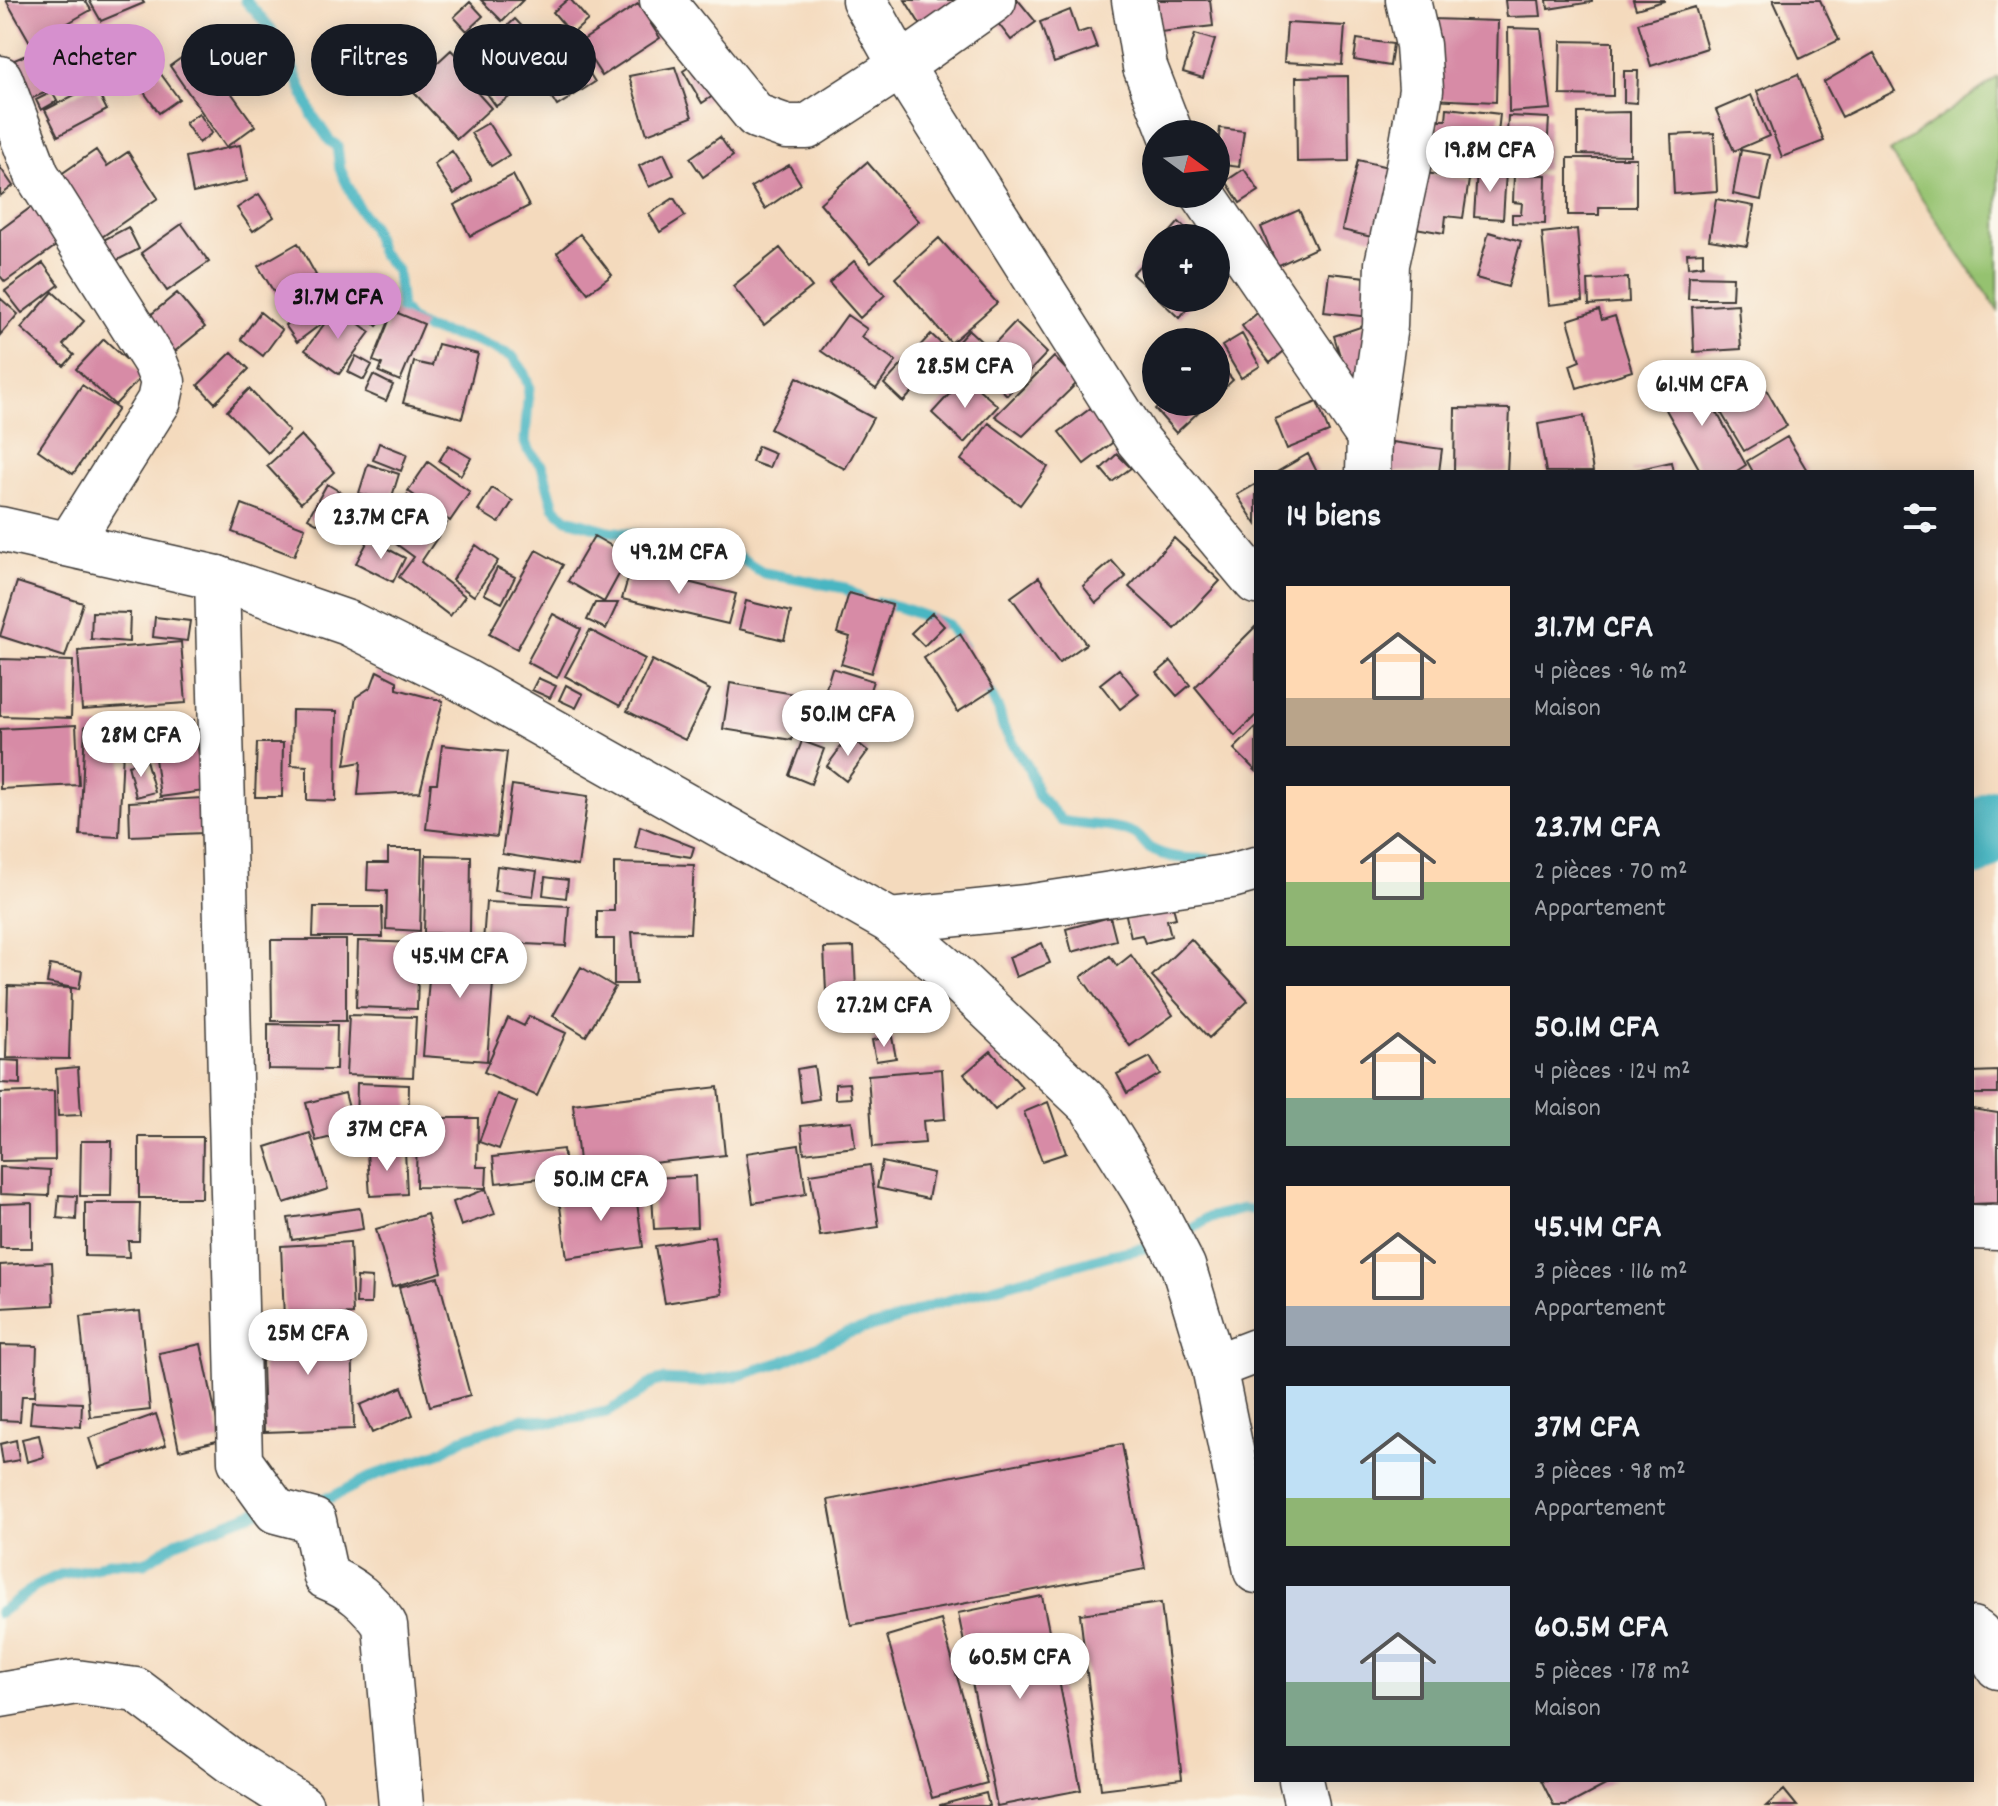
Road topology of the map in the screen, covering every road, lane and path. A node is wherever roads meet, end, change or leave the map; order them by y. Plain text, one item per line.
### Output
1 (662, 0) edge
2 (864, 0) edge
3 (994, 0) edge
4 (1134, 0) edge
5 (1408, 0) edge
6 (901, 66) junction
7 (1, 86) edge
8 (1166, 120) edge
9 (1212, 208) edge
10 (1368, 454) edge
11 (0, 529) edge
12 (69, 544) junction
13 (217, 578) junction
14 (1254, 580) edge
15 (1244, 872) edge
16 (890, 921) junction
17 (1974, 1227) edge
18 (1998, 1228) edge
19 (1254, 1352) edge
20 (1214, 1367) junction
21 (1254, 1561) edge
22 (1974, 1630) edge
23 (1998, 1667) edge
24 (0, 1695) edge
25 (1301, 1782) edge
26 (301, 1806) edge
27 (401, 1806) edge
28 (1307, 1806) edge

1 - 6 street
2 - 6 street
3 - 6 street
4 - 8 street
5 - 10 street
6 - 14 street
7 - 12 street
9 - 10 street
11 - 12 street
12 - 13 street
13 - 16 street
13 - 27 street
15 - 16 street
16 - 20 street
17 - 18 street
19 - 20 street
20 - 21 street
22 - 23 street
24 - 26 street
25 - 28 street

